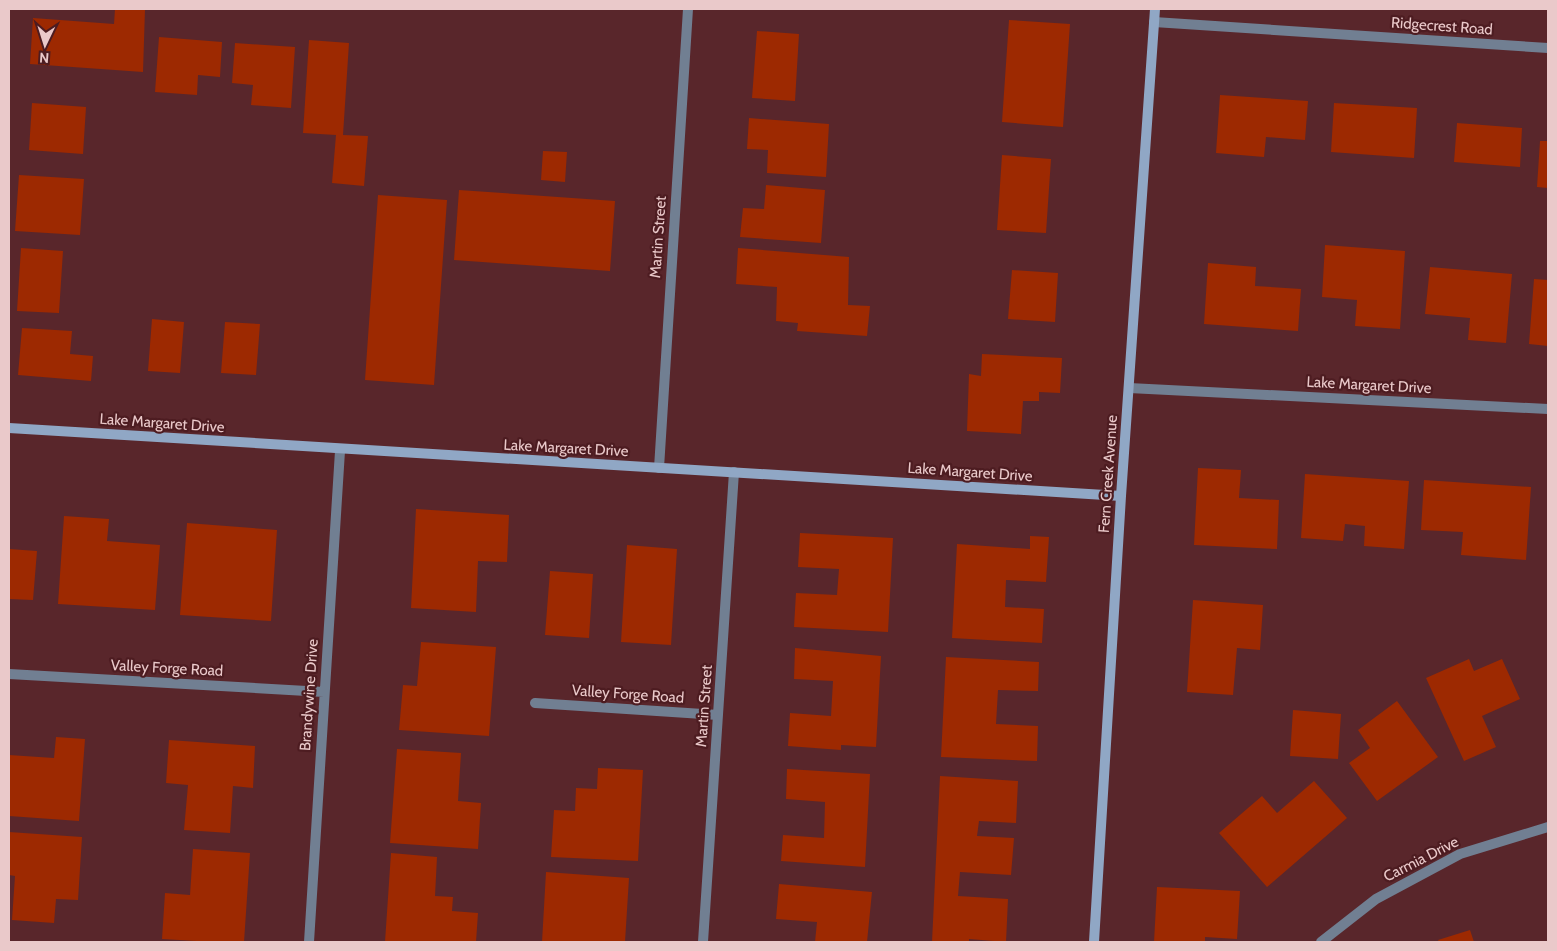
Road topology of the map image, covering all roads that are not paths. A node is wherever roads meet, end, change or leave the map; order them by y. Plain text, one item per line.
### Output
1 (688, 9) edge
2 (1154, 9) edge
3 (1154, 22) junction
4 (1548, 48) edge
5 (1129, 388) junction
6 (1548, 409) edge
7 (9, 428) edge
8 (340, 450) junction
9 (659, 468) junction
10 (734, 472) junction
11 (1121, 496) junction
12 (9, 674) edge
13 (324, 692) junction
14 (535, 703) dead end
15 (718, 716) junction
16 (1548, 826) edge
17 (309, 942) edge
18 (703, 942) edge
19 (1094, 942) edge
20 (1321, 942) edge

1 - 9 street, Martin Street
2 - 3 street, Fern Creek Avenue
3 - 4 street, Ridgecrest Road
3 - 5 street, Fern Creek Avenue
5 - 6 street, Lake Margaret Drive
5 - 11 street, Fern Creek Avenue
7 - 8 street, Lake Margaret Drive
8 - 9 street, Lake Margaret Drive
8 - 13 street, Brandywine Drive
9 - 10 street, Lake Margaret Drive
10 - 11 street, Lake Margaret Drive
10 - 15 street, Martin Street
11 - 19 street, Fern Creek Avenue
12 - 13 street, Valley Forge Road
13 - 17 street, Brandywine Drive
14 - 15 street, Valley Forge Road
15 - 18 street, Martin Street
16 - 20 street, Carmia Drive

